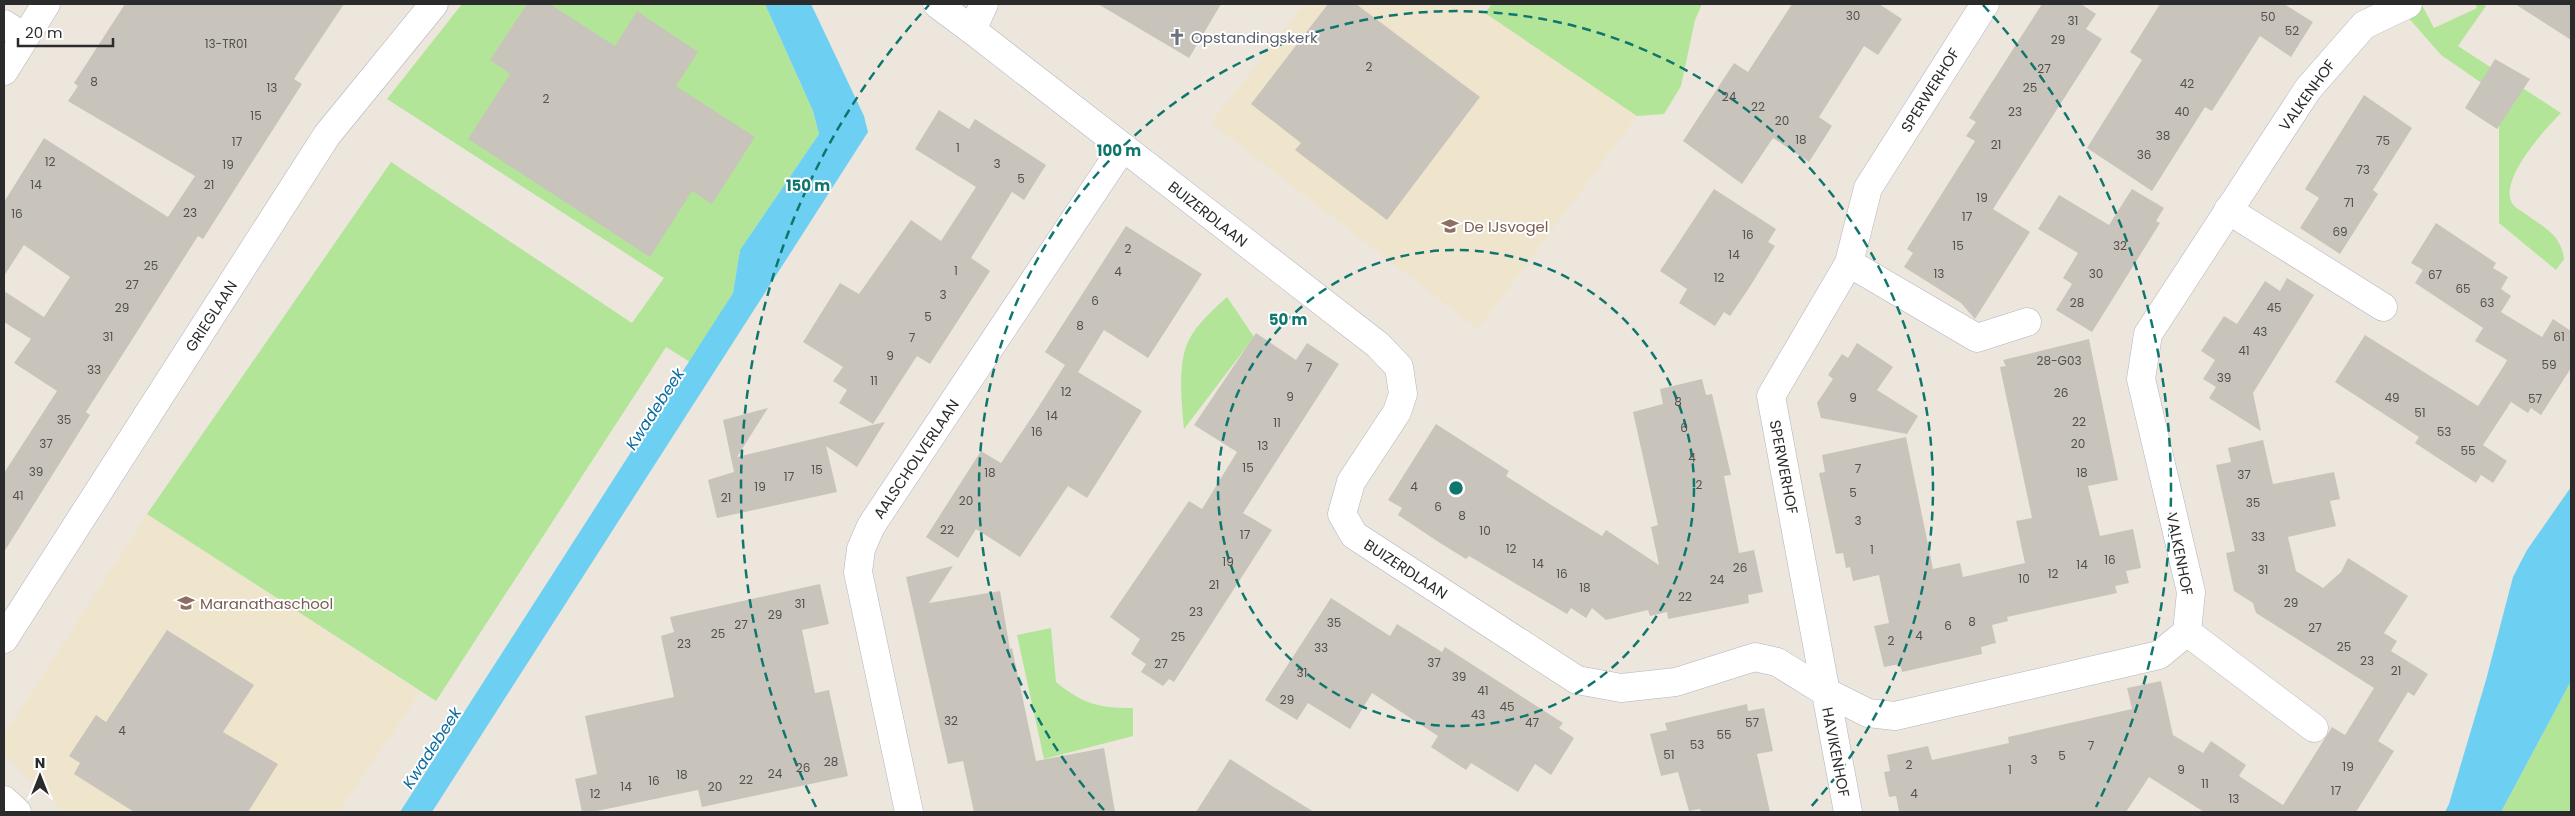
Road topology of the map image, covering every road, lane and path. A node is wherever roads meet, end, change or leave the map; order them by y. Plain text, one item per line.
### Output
1 (46, 4) edge
2 (434, 4) edge
3 (937, 4) edge
4 (984, 4) edge
5 (1985, 4) edge
6 (2408, 4) edge
7 (972, 30) junction
8 (14, 31) edge
9 (4, 70) edge
10 (1123, 148) junction
11 (2228, 210) junction
12 (1850, 263) junction
13 (2383, 307) dead end
14 (2027, 322) dead end
15 (2187, 632) junction
16 (4, 640) edge
17 (1824, 691) junction
18 (2314, 728) dead end
19 (4, 800) edge
20 (17, 812) edge
21 (910, 812) edge
22 (1848, 812) edge

1 - 8 street
2 - 16 street, GRIEGLAAN
3 - 7 street, BUIZERDLAAN
4 - 7 street
5 - 12 street, SPERWERHOF
6 - 11 street, VALKENHOF
7 - 10 street, BUIZERDLAAN
8 - 9 street
10 - 17 street, BUIZERDLAAN
10 - 21 street, AALSCHOLVERLAAN
11 - 13 street
11 - 15 street, VALKENHOF
12 - 14 street
12 - 17 street, SPERWERHOF
15 - 17 street
15 - 18 street
17 - 22 street, HAVIKENHOF
19 - 20 street

